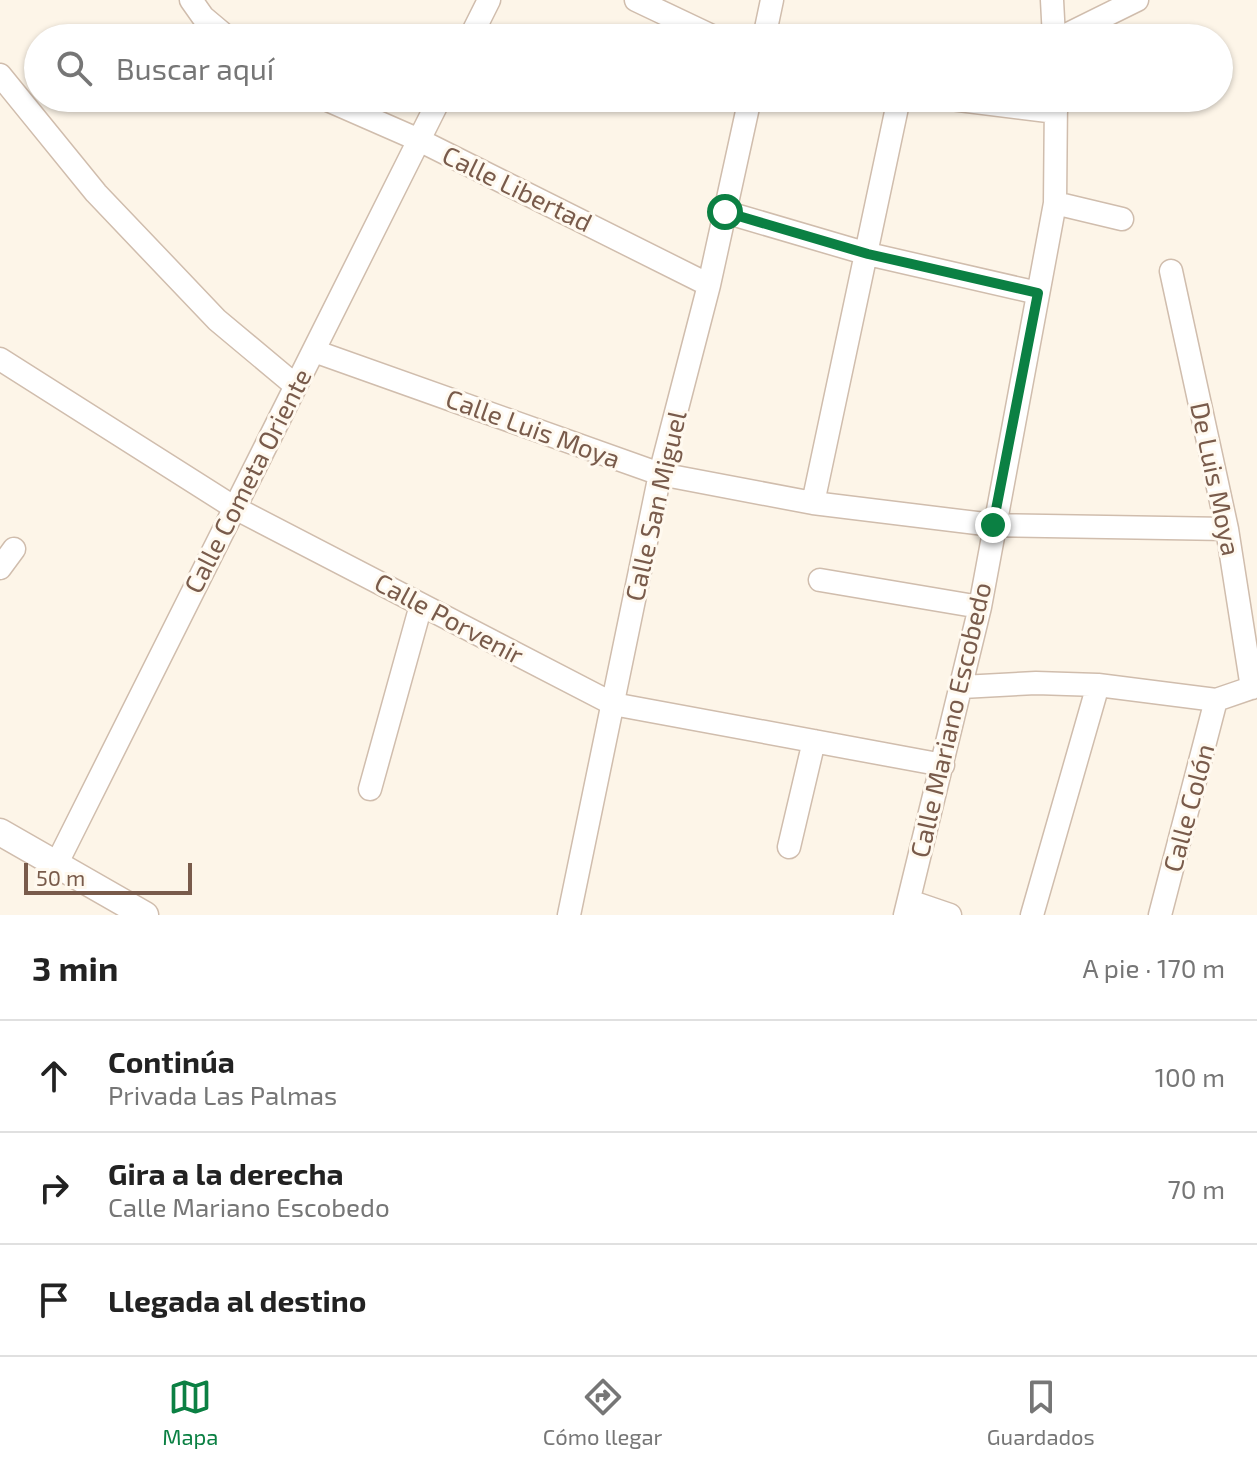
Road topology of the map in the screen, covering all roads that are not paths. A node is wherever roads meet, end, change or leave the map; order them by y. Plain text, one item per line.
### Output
1 (191, 0) edge
2 (489, 0) edge
3 (636, 0) edge
4 (772, 0) edge
5 (1052, 0) edge
6 (1137, 0) edge
7 (211, 24) edge
8 (477, 24) edge
9 (687, 24) edge
10 (767, 24) edge
11 (1053, 24) edge
12 (1088, 24) edge
13 (0, 75) edge
14 (24, 104) edge
15 (30, 112) edge
16 (355, 112) edge
17 (433, 112) edge
18 (747, 112) edge
19 (896, 112) edge
20 (1056, 112) edge
21 (419, 140) junction
22 (1055, 203) junction
23 (725, 212) junction
24 (1122, 219) dead end
25 (868, 254) junction
26 (1171, 271) dead end
27 (709, 285) junction
28 (1038, 293) junction
29 (314, 351) junction
30 (0, 359) edge
31 (296, 386) junction
32 (660, 474) junction
33 (813, 503) junction
34 (235, 508) junction
35 (993, 525) junction
36 (1227, 529) junction
37 (14, 549) dead end
38 (0, 568) edge
39 (820, 580) dead end
40 (421, 605) junction
41 (980, 607) junction
42 (1098, 685) junction
43 (962, 687) junction
44 (1255, 687) edge
45 (1216, 700) junction
46 (613, 704) junction
47 (814, 741) junction
48 (943, 765) junction
49 (370, 789) dead end
50 (0, 832) edge
51 (789, 847) dead end
52 (56, 865) junction
53 (907, 908) edge
54 (145, 915) edge
55 (569, 915) edge
56 (950, 915) edge
57 (1032, 915) edge
58 (1160, 915) edge

1 - 7 street
2 - 8 street
3 - 9 street
4 - 10 street
5 - 11 street
6 - 12 street
13 - 14 street
15 - 31 street
16 - 21 street, Calle Libertad
17 - 21 street, Calle Cometa Oriente
18 - 23 street, Calle San Miguel
19 - 25 street
20 - 22 street, Calle Mariano Escobedo
21 - 27 street, Calle Libertad
21 - 29 street, Calle Cometa Oriente
22 - 24 street
22 - 28 street, Calle Mariano Escobedo
23 - 25 street
23 - 27 street, Calle San Miguel
25 - 28 street
25 - 33 street
26 - 36 street, De Luis Moya
27 - 32 street, Calle San Miguel
28 - 35 street, Calle Mariano Escobedo
29 - 31 street, Calle Cometa Oriente
29 - 32 street, Calle Luis Moya
30 - 34 street, Calle Porvenir
31 - 34 street, Calle Cometa Oriente
32 - 33 street, Calle Luis Moya
32 - 46 street, Calle San Miguel
33 - 35 street, Calle Luis Moya
34 - 40 street, Calle Porvenir
34 - 52 street, Calle Cometa Oriente
35 - 36 street, Calle Luis Moya
35 - 41 street, Calle Mariano Escobedo
36 - 44 street, De Luis Moya
37 - 38 street
39 - 41 street
40 - 46 street, Calle Porvenir
40 - 49 street
41 - 43 street, Calle Mariano Escobedo
42 - 43 street
42 - 45 street
42 - 57 street
43 - 48 street, Calle Mariano Escobedo
44 - 45 street
45 - 58 street, Calle Colón
46 - 47 street, Calle Porvenir
46 - 55 street, Calle San Miguel
47 - 48 street, Calle Porvenir
47 - 51 street
48 - 53 street, Calle Mariano Escobedo
50 - 52 street
52 - 54 street
53 - 56 street

